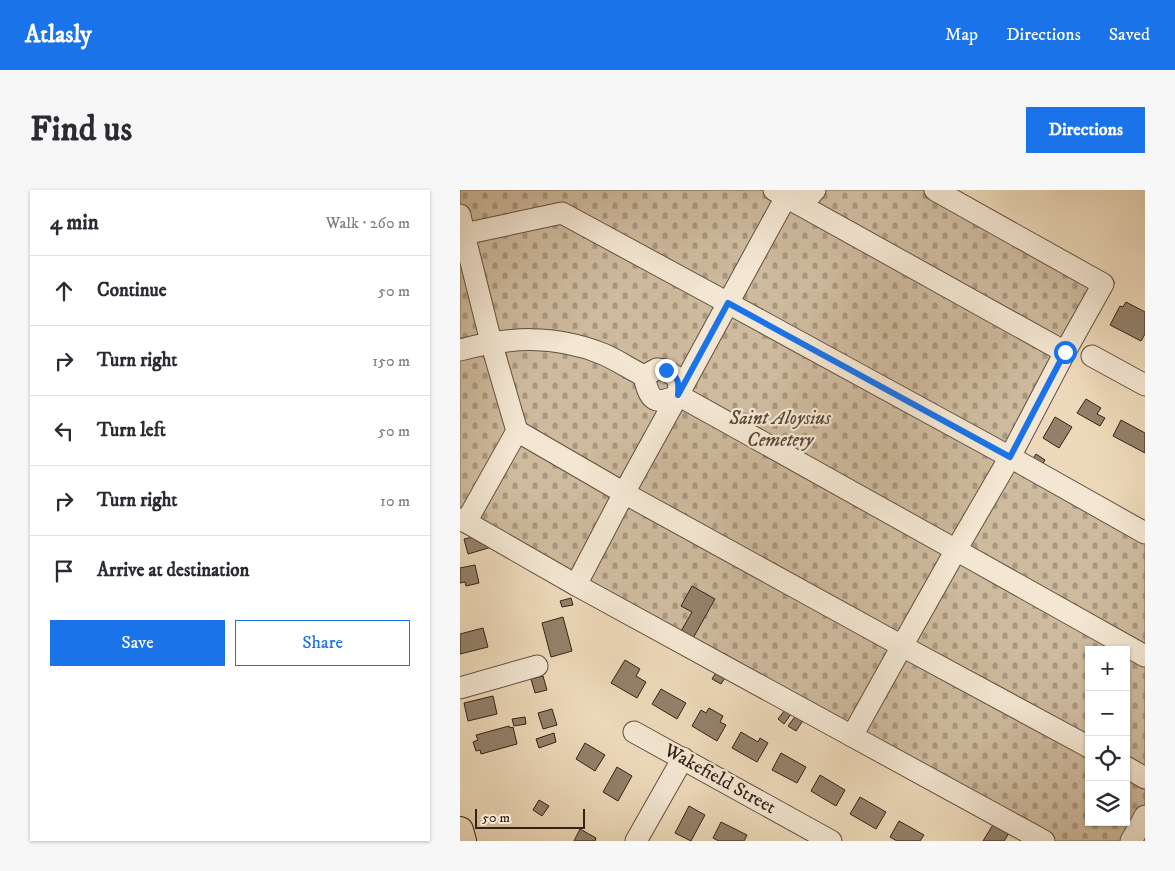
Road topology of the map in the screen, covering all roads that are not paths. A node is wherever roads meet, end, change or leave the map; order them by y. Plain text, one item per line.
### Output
1 (815, 190) edge
2 (935, 190) edge
3 (780, 192) edge
4 (462, 225) edge
5 (728, 303) junction
6 (491, 342) junction
7 (460, 350) edge
8 (1065, 352) junction
9 (1092, 356) dead end
10 (1145, 386) edge
11 (678, 395) junction
12 (517, 431) junction
13 (1010, 457) junction
14 (624, 493) junction
15 (463, 520) edge
16 (1145, 533) edge
17 (956, 550) junction
18 (576, 585) junction
19 (902, 646) junction
20 (1145, 656) edge
21 (537, 666) dead end
22 (460, 688) edge
23 (634, 732) dead end
24 (852, 736) junction
25 (1085, 745) edge
26 (683, 758) junction
27 (1130, 769) edge
28 (1145, 778) edge
29 (1145, 816) edge
30 (460, 830) edge
31 (463, 841) edge
32 (636, 841) edge
33 (832, 841) edge
34 (1044, 841) edge
35 (1131, 841) edge

1 - 3 street
2 - 8 street
3 - 5 street
3 - 8 street
4 - 5 street
4 - 6 street
5 - 11 street
5 - 13 street
6 - 7 street
6 - 11 street
6 - 12 street
8 - 13 street
9 - 10 street
11 - 14 street
11 - 17 street
12 - 14 street
12 - 15 street
13 - 16 street
13 - 17 street
14 - 18 street
14 - 19 street
15 - 18 street
17 - 19 street
17 - 20 street
18 - 24 street
19 - 24 street
19 - 25 street
21 - 22 street
23 - 26 street, Wakefield Street
24 - 34 street
26 - 32 street
26 - 33 street, Wakefield Street
27 - 28 street
29 - 35 street
30 - 31 main road

